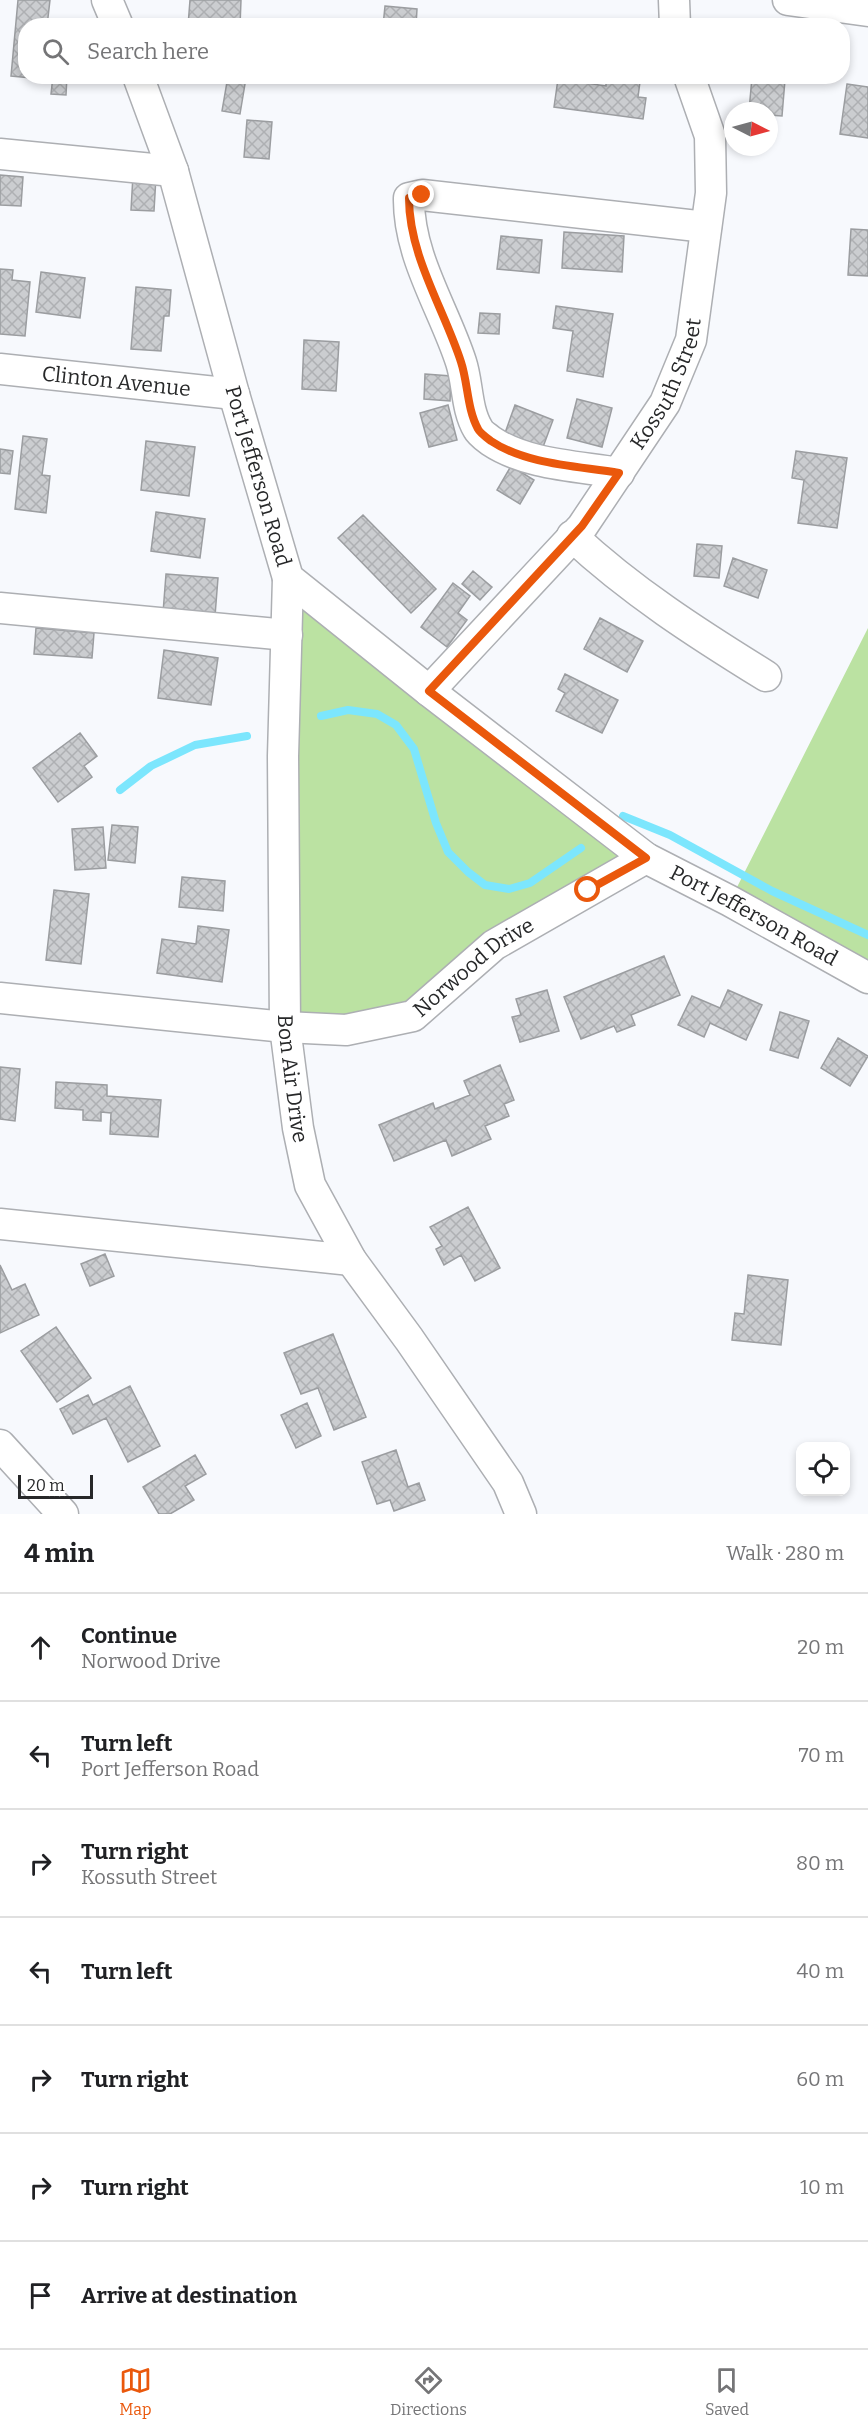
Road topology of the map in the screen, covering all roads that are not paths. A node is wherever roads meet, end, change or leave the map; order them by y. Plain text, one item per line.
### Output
1 (107, 0) edge
2 (674, 0) edge
3 (788, 0) edge
4 (868, 12) edge
5 (115, 18) edge
6 (675, 18) edge
7 (141, 84) edge
8 (692, 84) edge
9 (0, 154) edge
10 (173, 171) junction
11 (706, 227) junction
12 (0, 369) edge
13 (234, 394) junction
14 (619, 473) junction
15 (572, 536) junction
16 (288, 578) junction
17 (0, 608) edge
18 (287, 635) junction
19 (766, 676) dead end
20 (429, 691) junction
21 (646, 858) junction
22 (868, 978) edge
23 (0, 998) edge
24 (285, 1027) junction
25 (0, 1224) edge
26 (351, 1260) junction
27 (0, 1445) edge
28 (63, 1514) edge
29 (521, 1514) edge

1 - 5 street
2 - 6 street
3 - 4 street
7 - 10 street, Port Jefferson Road
8 - 11 street, Kossuth Street
9 - 10 street
10 - 13 street, Port Jefferson Road
11 - 14 street, Kossuth Street
11 - 14 street
12 - 13 street, Clinton Avenue
13 - 16 street, Port Jefferson Road
14 - 15 street, Kossuth Street
15 - 19 street
15 - 20 street, Kossuth Street
16 - 18 street, Bon Air Drive
16 - 20 street, Port Jefferson Road
17 - 18 street
18 - 24 street, Bon Air Drive
20 - 21 street, Port Jefferson Road
21 - 22 street, Port Jefferson Road
21 - 24 street, Norwood Drive
23 - 24 street, Norwood Drive
24 - 26 street, Bon Air Drive
25 - 26 street
26 - 29 street, Bon Air Drive
27 - 28 street

